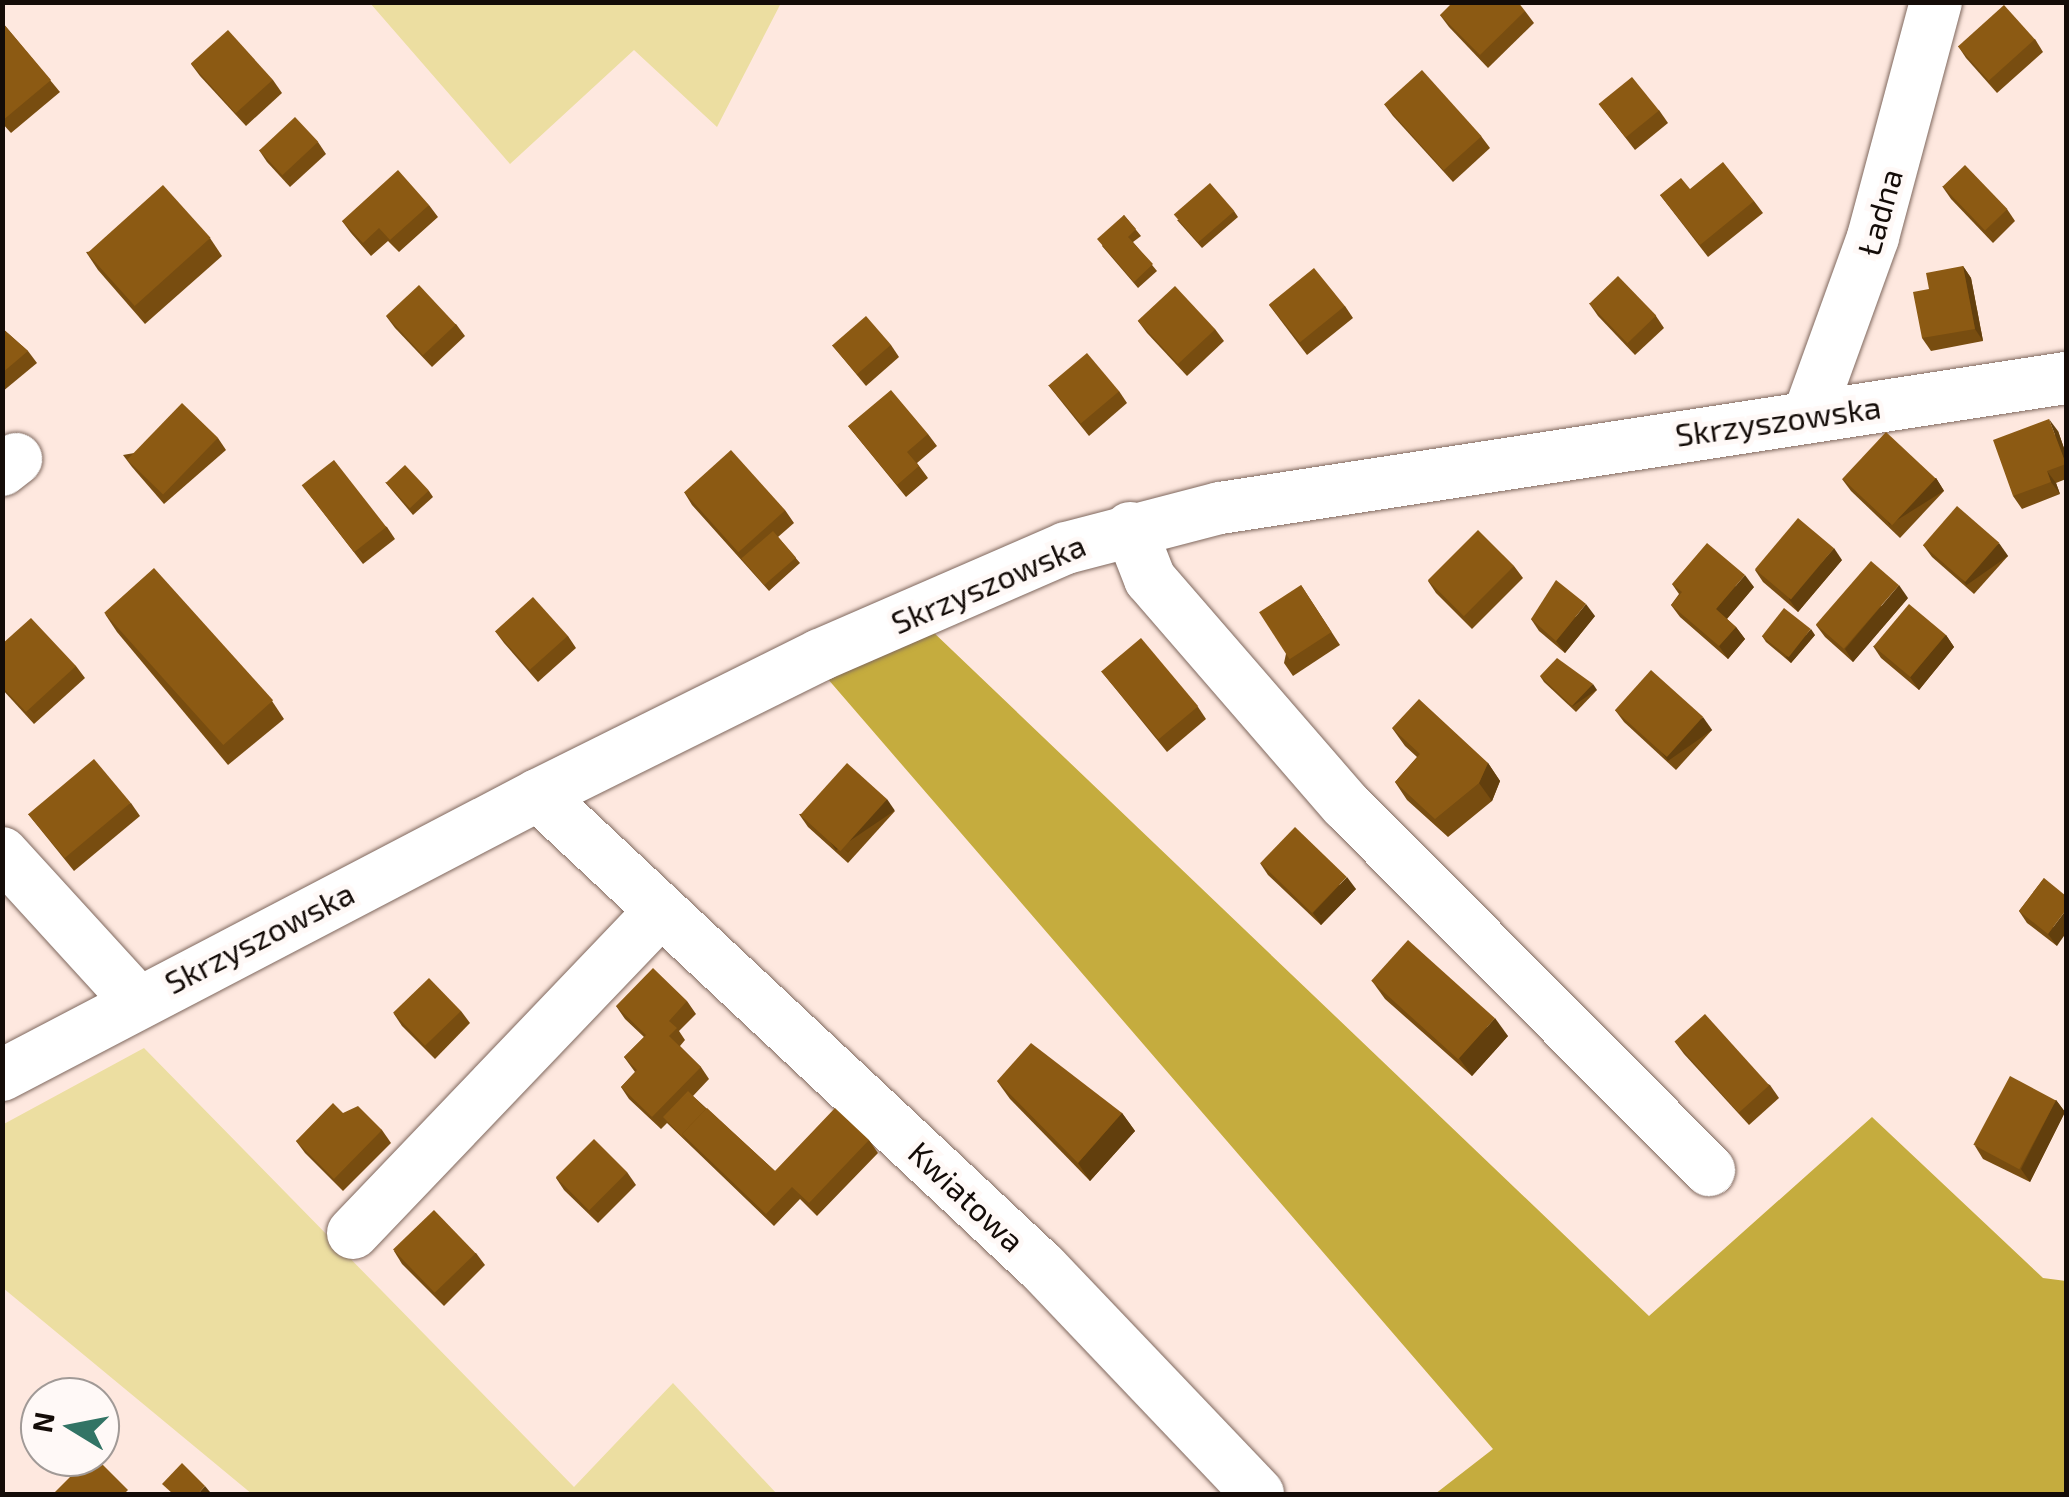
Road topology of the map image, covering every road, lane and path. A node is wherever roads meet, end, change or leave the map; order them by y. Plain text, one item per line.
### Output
1 (1936, 2) edge
2 (2066, 378) edge
3 (1808, 417) junction
4 (1130, 528) junction
5 (538, 794) junction
6 (2, 853) edge
7 (660, 912) junction
8 (136, 1000) junction
9 (2, 1074) edge
10 (1709, 1170) dead end
11 (353, 1233) dead end
12 (1258, 1494) edge

1 - 3 street, Ładna
2 - 3 street, Skrzyszowska
3 - 4 street, Skrzyszowska
4 - 5 street, Skrzyszowska
4 - 10 street
5 - 7 street, Kwiatowa
5 - 8 street, Skrzyszowska
6 - 8 street
7 - 11 street
7 - 12 street, Kwiatowa
8 - 9 street, Skrzyszowska

